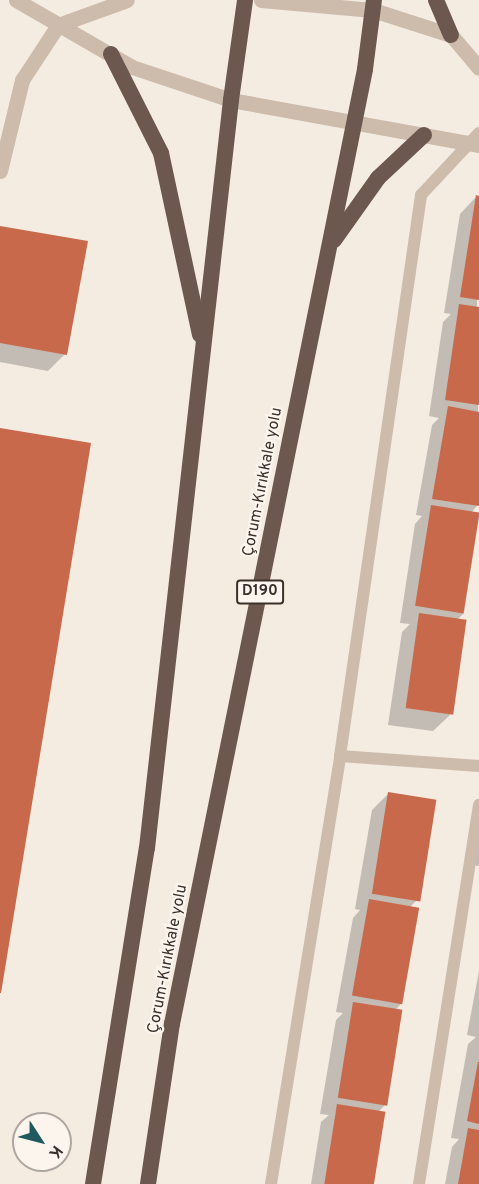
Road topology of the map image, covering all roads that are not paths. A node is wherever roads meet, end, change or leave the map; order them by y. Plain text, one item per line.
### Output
1 (16, 0) edge
2 (127, 0) edge
3 (245, 0) edge
4 (261, 0) edge
5 (436, 0) edge
6 (373, 5) edge
7 (58, 25) junction
8 (451, 35) junction
9 (111, 54) junction
10 (479, 68) edge
11 (231, 100) junction
12 (354, 124) junction
13 (424, 135) junction
14 (477, 140) edge
15 (0, 171) edge
16 (330, 246) junction
17 (203, 348) junction
18 (340, 756) junction
19 (479, 766) edge
20 (479, 805) edge
21 (93, 1184) edge
22 (148, 1184) edge
23 (271, 1184) edge
24 (419, 1184) edge

1 - 7 street
2 - 7 street
3 - 11 highway
4 - 6 street
5 - 8 highway
6 - 8 street
6 - 12 highway, Çorum-Kırıkkale yolu / D190
7 - 9 street
7 - 15 street
8 - 10 street
9 - 11 street
9 - 17 highway
11 - 12 street
11 - 17 highway
12 - 13 street
12 - 16 highway, Çorum-Kırıkkale yolu / D190
13 - 14 street
13 - 16 highway
14 - 18 lane
16 - 22 highway, Çorum-Kırıkkale yolu / D190
17 - 21 highway
18 - 19 lane
18 - 23 lane
20 - 24 lane

